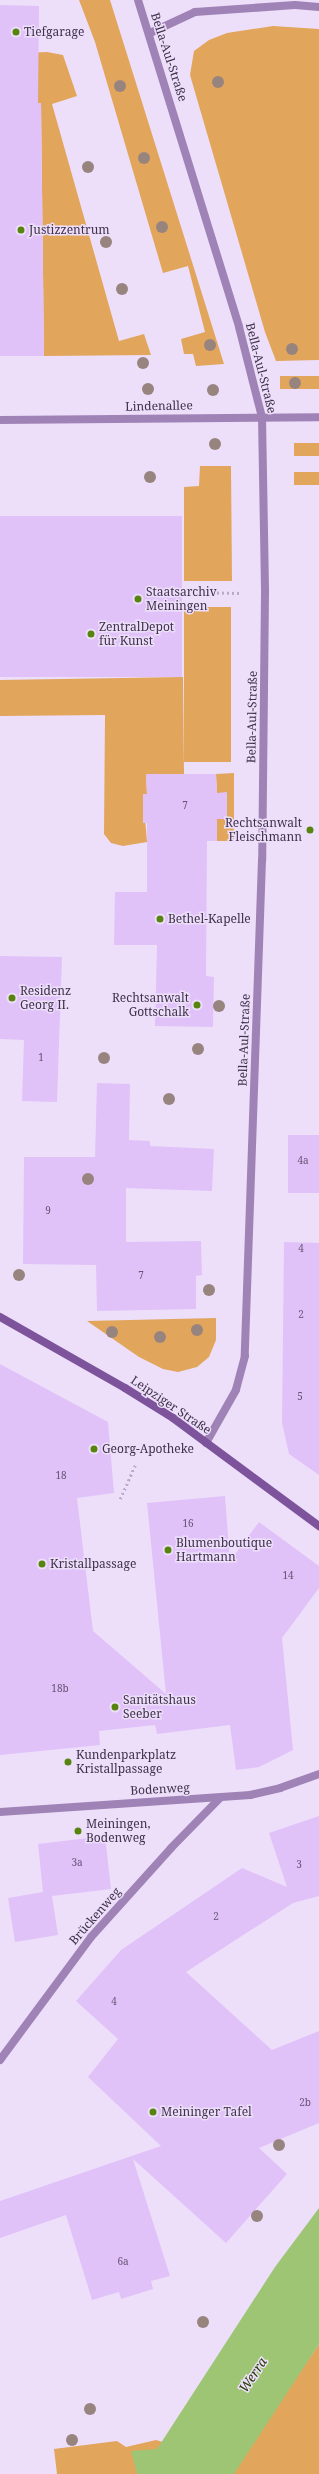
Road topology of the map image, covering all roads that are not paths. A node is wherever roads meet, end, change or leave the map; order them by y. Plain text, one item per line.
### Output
1 (138, 0) edge
2 (319, 7) edge
3 (150, 33) junction
4 (262, 417) junction
5 (319, 417) edge
6 (0, 420) edge
7 (0, 1317) edge
8 (206, 1443) junction
9 (319, 1526) edge
10 (319, 1774) edge
11 (220, 1798) junction
12 (0, 1812) edge
13 (0, 2060) edge

1 - 3 street, Bella-Aul-Straße
2 - 3 street
3 - 4 street, Bella-Aul-Straße
4 - 5 street, Lindenallee
4 - 6 street, Lindenallee
4 - 8 street, Bella-Aul-Straße
7 - 8 main road, Leipziger Straße
8 - 9 main road, Leipziger Straße
10 - 11 street, Bodenweg
11 - 12 street, Bodenweg
11 - 13 street, Brückenweg

